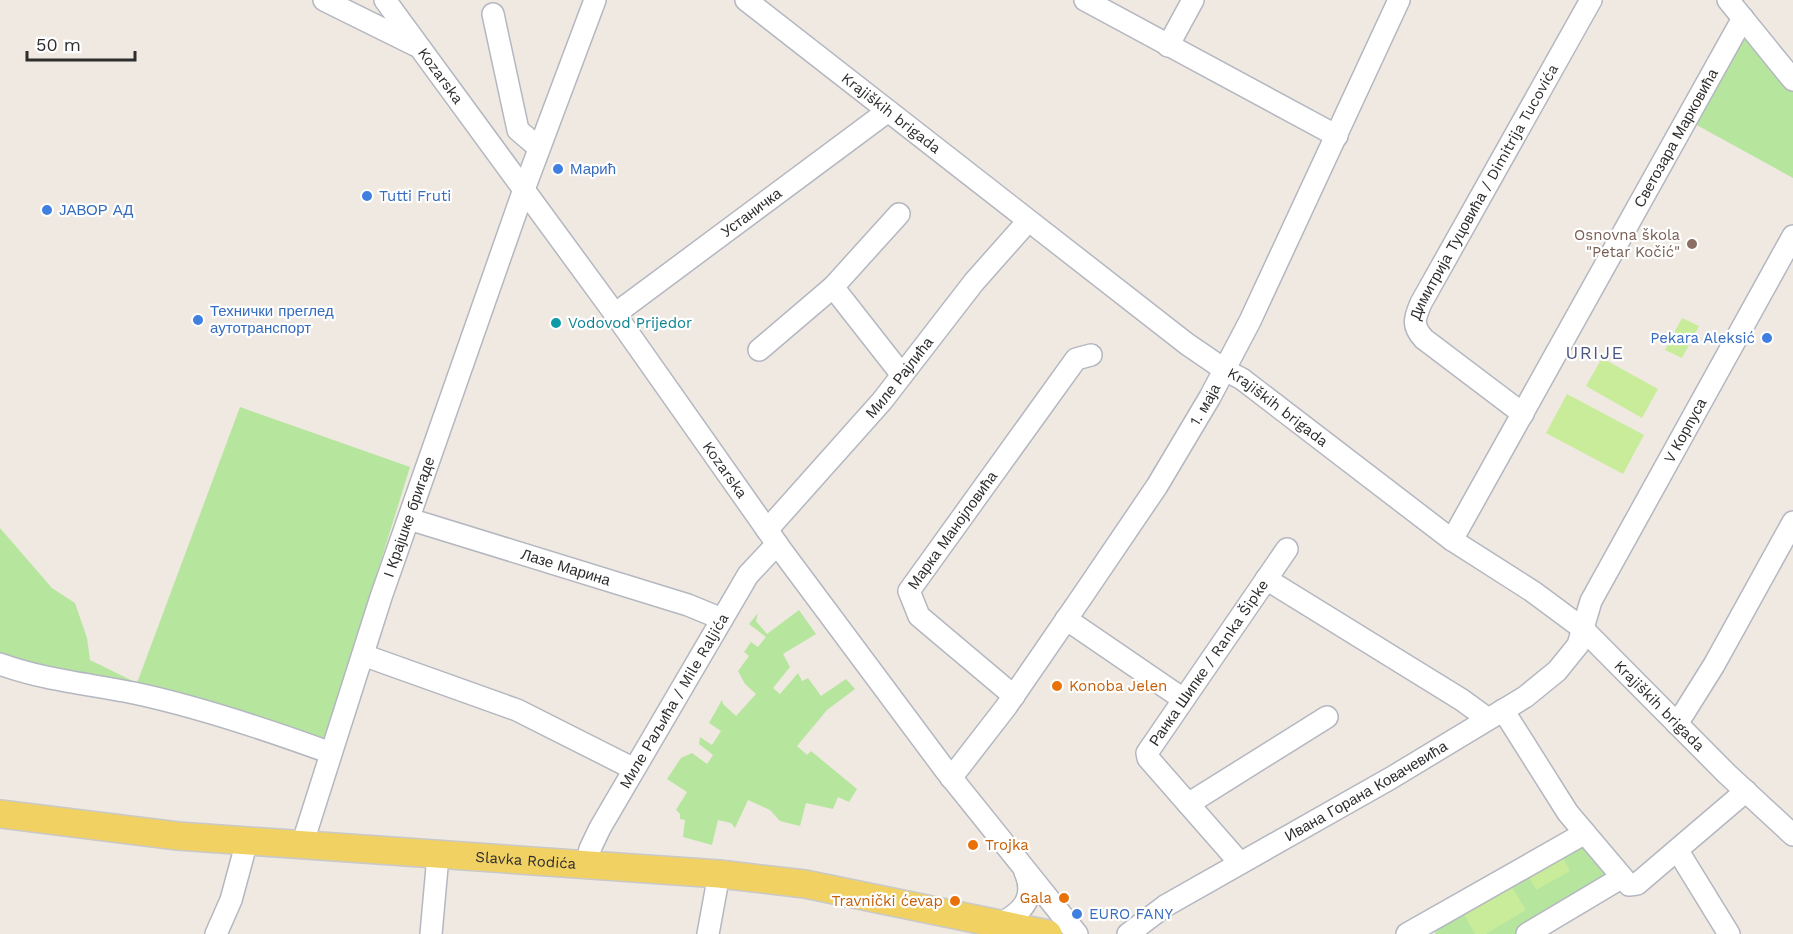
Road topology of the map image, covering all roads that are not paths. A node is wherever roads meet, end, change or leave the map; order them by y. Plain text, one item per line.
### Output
1 (324, 0) edge
2 (385, 0) edge
3 (595, 0) edge
4 (746, 0) edge
5 (1085, 0) edge
6 (1193, 0) edge
7 (1399, 0) edge
8 (1591, 0) edge
9 (1728, 0) edge
10 (492, 14) dead end
11 (1743, 18) junction
12 (417, 46) junction
13 (1168, 46) junction
14 (1793, 80) edge
15 (888, 111) junction
16 (1337, 136) junction
17 (539, 148) junction
18 (523, 192) junction
19 (899, 214) dead end
20 (1028, 221) junction
21 (1793, 236) edge
22 (833, 287) junction
23 (615, 314) junction
24 (759, 350) dead end
25 (1091, 355) dead end
26 (1225, 370) junction
27 (902, 375) junction
28 (1523, 414) junction
29 (409, 519) junction
30 (1793, 522) edge
31 (772, 537) junction
32 (1452, 540) junction
33 (1287, 549) dead end
34 (1266, 579) junction
35 (722, 619) junction
36 (1066, 619) junction
37 (1582, 628) junction
38 (363, 655) junction
39 (0, 664) edge
40 (1014, 696) junction
41 (1183, 699) junction
42 (1496, 715) junction
43 (1327, 717) dead end
44 (1677, 724) junction
45 (331, 753) junction
46 (634, 769) junction
47 (951, 778) junction
48 (1746, 791) junction
49 (1188, 804) junction
50 (0, 814) edge
51 (1585, 833) junction
52 (1793, 835) edge
53 (247, 841) junction
54 (302, 845) junction
55 (1678, 851) junction
56 (438, 856) junction
57 (1240, 863) junction
58 (586, 866) junction
59 (1023, 869) junction
60 (719, 874) junction
61 (1621, 878) junction
62 (1000, 923) junction
63 (1428, 929) edge
64 (216, 934) edge
65 (431, 934) edge
66 (708, 934) edge
67 (1048, 934) edge
68 (1077, 934) edge
69 (1128, 934) edge
70 (1407, 934) edge
71 (1527, 934) edge
72 (1729, 934) edge

1 - 12 street
2 - 12 street, Kozarska
3 - 17 street, I Крајшке бригаде
4 - 15 street, Krajiških brigada
5 - 13 street
6 - 13 street
7 - 16 street, 1. маја
8 - 28 street, Димитрија Туцовића / Dimitrija Tucovića
9 - 11 street
10 - 17 street
11 - 14 street
11 - 28 street, Светозара Марковића
12 - 18 street, Kozarska
13 - 16 street
15 - 20 street, Krajiških brigada
15 - 23 street, Устаничка
16 - 26 street, 1. маја
17 - 18 street, I Крајшке бригаде
18 - 23 street, Kozarska
18 - 29 street, I Крајшке бригаде
19 - 22 street
20 - 26 street, Krajiških brigada
20 - 27 street, Миле Рајлића
21 - 37 street, V Корпуса
22 - 24 street
22 - 27 street
23 - 31 street, Kozarska
25 - 40 street, Марка Манојловића
26 - 32 street, Krajiških brigada
26 - 36 street, 1. маја
27 - 31 street, Миле Рајлића
28 - 32 street, Светозара Марковића
29 - 35 street, Лазе Марина
29 - 38 street, I Крајшке бригаде
30 - 44 street
31 - 35 street, Миле Раљића / Mile Raljića
31 - 47 street, Kozarska
32 - 37 street, Krajiških brigada
33 - 34 street, Ранка Шипке / Ranka Šipke
34 - 41 street, Ранка Шипке / Ranka Šipke
34 - 42 street
35 - 46 street, Миле Раљића / Mile Raljića
36 - 40 street, 1. маја
36 - 41 street
37 - 42 street, Ивана Горана Ковачевића
37 - 44 street, Krajiških brigada
38 - 45 street, I Крајшке бригаде
38 - 46 street
39 - 45 street
40 - 47 street, 1. маја
41 - 49 street, Ранка Шипке / Ranka Šipke
42 - 51 street
42 - 57 street, Ивана Горана Ковачевића
43 - 49 street
44 - 48 street, Krajiških brigada
45 - 54 street, I Крајшке бригаде
46 - 58 street, Миле Раљића / Mile Raljića
47 - 59 street, Kozarska
48 - 52 street, Krajiških brigada
48 - 55 street
49 - 57 street, Ранка Шипке / Ranka Šipke
50 - 53 main road, Slavka Rodića
51 - 61 street
51 - 63 street
53 - 54 main road, Slavka Rodića
53 - 64 street
54 - 56 main road, Slavka Rodića
55 - 61 street
55 - 72 street
56 - 58 main road, Slavka Rodića
56 - 65 street
57 - 69 street, Ивана Горана Ковачевића
58 - 60 main road, Slavka Rodića
59 - 62 street
59 - 68 street, Kozarska
60 - 62 main road, Slavka Rodića
60 - 66 street
61 - 71 street
62 - 67 main road, Slavka Rodića
63 - 70 street

